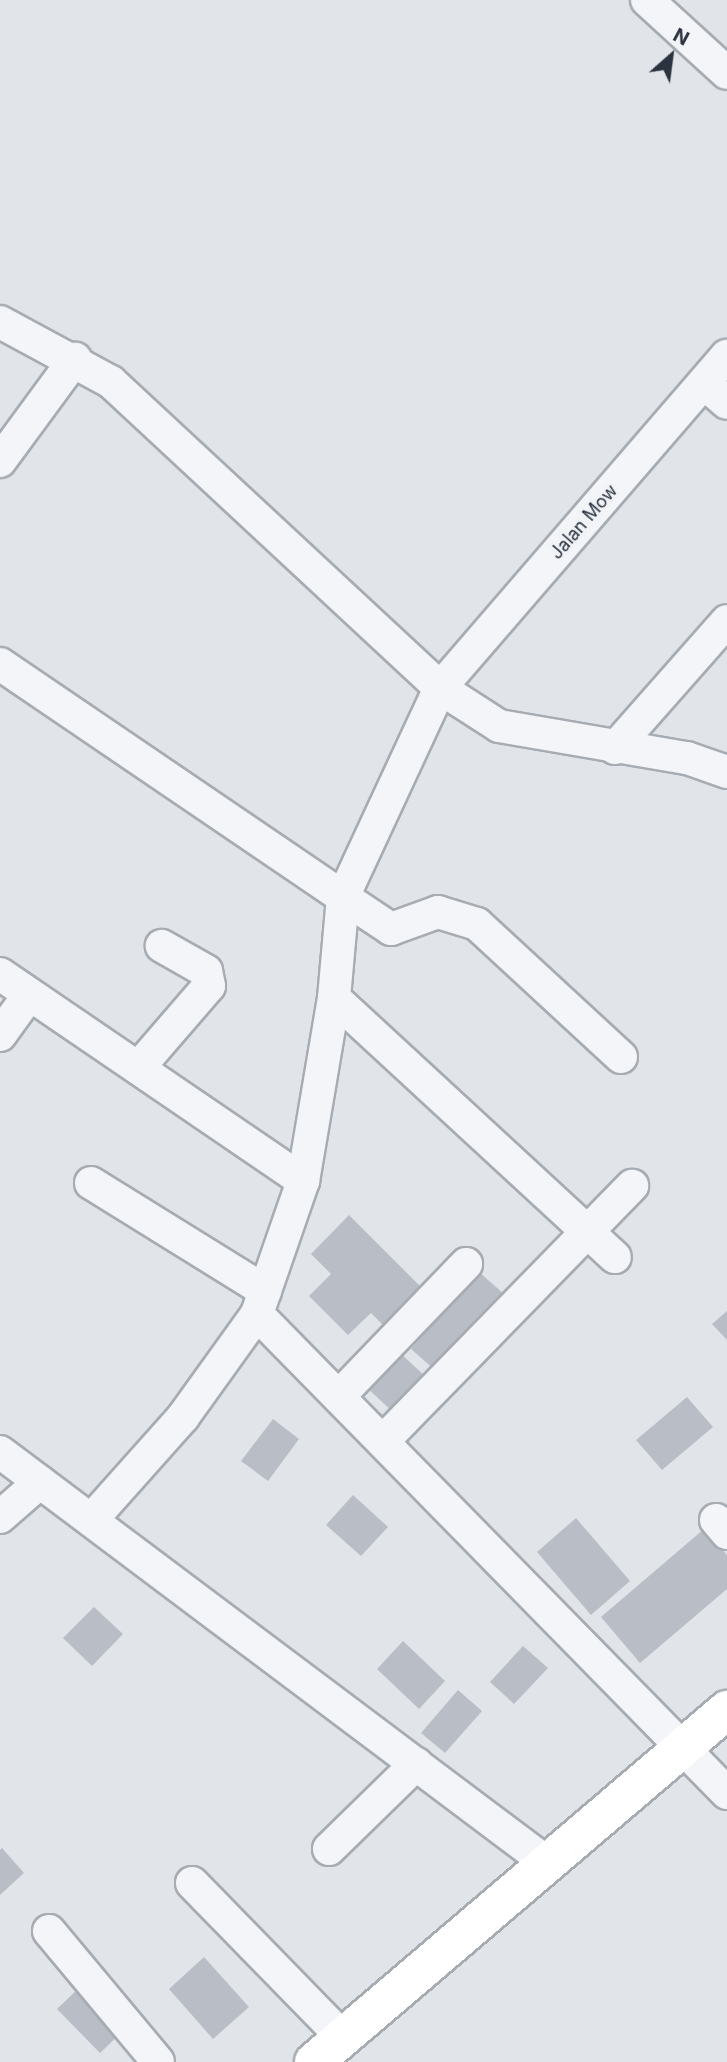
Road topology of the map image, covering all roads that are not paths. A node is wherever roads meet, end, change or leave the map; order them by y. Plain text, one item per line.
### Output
1 (647, 0) edge
2 (727, 73) edge
3 (0, 322) edge
4 (727, 356) edge
5 (75, 359) junction
6 (716, 393) edge
7 (0, 461) edge
8 (727, 621) edge
9 (0, 664) edge
10 (440, 688) junction
11 (615, 748) junction
12 (727, 772) edge
13 (343, 897) junction
14 (162, 946) dead end
15 (0, 974) edge
16 (29, 995) junction
17 (334, 998) junction
18 (0, 1035) edge
19 (621, 1057) dead end
20 (139, 1067) junction
21 (303, 1181) junction
22 (91, 1183) dead end
23 (632, 1186) dead end
24 (589, 1233) junction
25 (615, 1257) dead end
26 (466, 1264) dead end
27 (261, 1303) junction
28 (342, 1394) junction
29 (385, 1439) junction
30 (0, 1452) edge
31 (40, 1482) junction
32 (0, 1517) edge
33 (92, 1519) junction
34 (727, 1710) edge
35 (680, 1748) junction
36 (416, 1764) junction
37 (727, 1793) edge
38 (329, 1849) dead end
39 (546, 1862) junction
40 (192, 1883) dead end
41 (49, 1931) dead end
42 (343, 2038) junction
43 (158, 2062) edge
44 (314, 2062) edge

1 - 2 street
3 - 5 street
4 - 6 street, Jalan Mow
5 - 7 street
5 - 10 street
6 - 10 street, Jalan Mow
8 - 11 street
9 - 13 street
10 - 11 street
10 - 13 street, Jalan Mow
11 - 12 street
13 - 17 street, Jalan Mow
13 - 19 street
14 - 20 street
15 - 16 street
16 - 18 street
16 - 20 street
17 - 21 street, Jalan Mow
17 - 24 street
20 - 21 street
21 - 27 street, Jalan Mow
22 - 27 street
23 - 24 street
24 - 25 street
24 - 29 street
26 - 28 street
27 - 28 street
27 - 33 street, Jalan Mow
28 - 29 street
29 - 35 street
30 - 31 street
31 - 32 street
31 - 33 street
33 - 36 street
34 - 35 main road
35 - 37 street
35 - 39 main road
36 - 38 street
36 - 39 street
39 - 42 main road
40 - 42 street
41 - 43 street
42 - 44 main road

